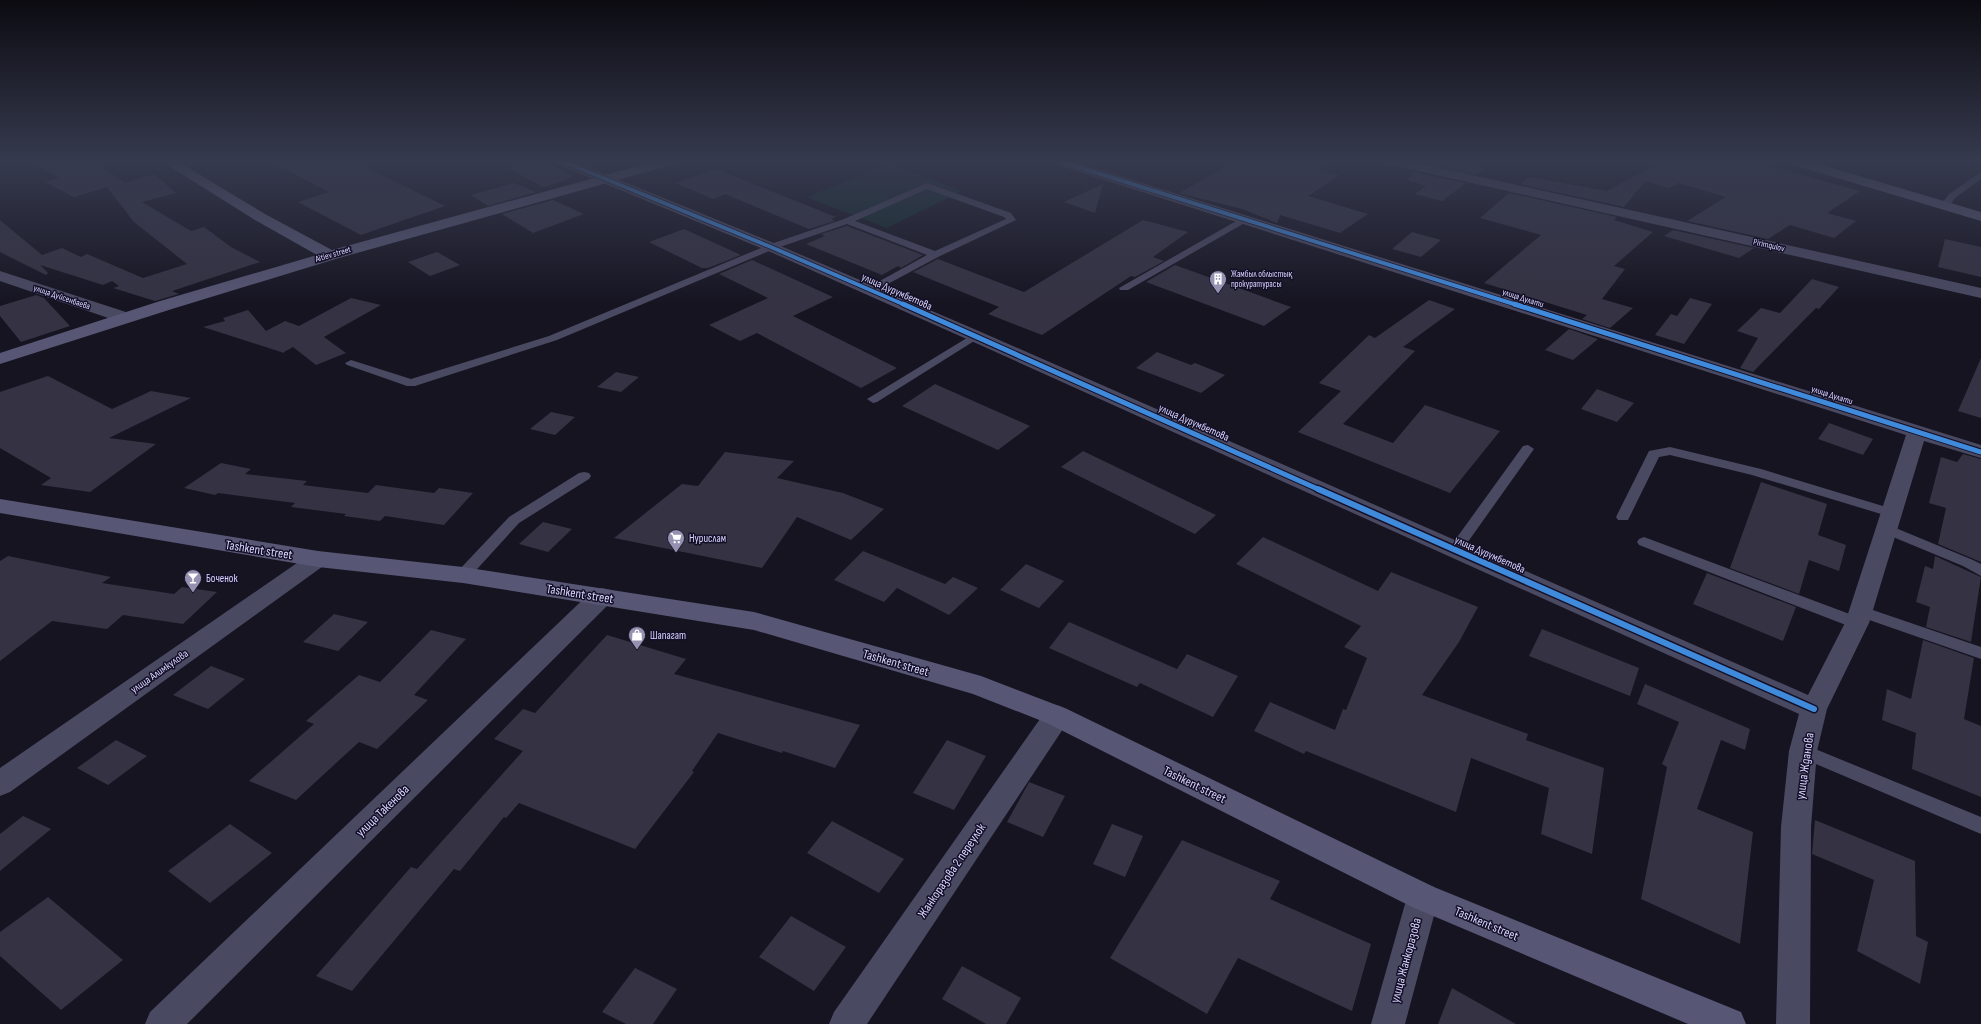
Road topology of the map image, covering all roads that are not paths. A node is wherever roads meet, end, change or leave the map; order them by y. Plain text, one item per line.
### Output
1 (247, 209) edge
2 (495, 209) edge
3 (679, 209) edge
4 (875, 209) edge
5 (991, 209) edge
6 (1210, 209) edge
7 (1610, 209) edge
8 (1954, 209) edge
9 (1981, 217) edge
10 (1245, 220) junction
11 (847, 221) junction
12 (771, 247) junction
13 (329, 255) junction
14 (935, 255) junction
15 (0, 276) edge
16 (1124, 288) dead end
17 (871, 290) junction
18 (1981, 293) edge
19 (123, 317) junction
20 (975, 336) junction
21 (0, 359) edge
22 (351, 363) dead end
23 (873, 399) dead end
24 (1917, 431) junction
25 (1528, 448) dead end
26 (1981, 452) edge
27 (584, 476) dead end
28 (0, 506) edge
29 (1622, 516) dead end
30 (1888, 521) junction
31 (1644, 542) dead end
32 (1456, 550) junction
33 (318, 559) junction
34 (1981, 571) edge
35 (463, 575) junction
36 (602, 596) junction
37 (1859, 617) junction
38 (1981, 653) edge
39 (1814, 709) junction
40 (1057, 716) junction
41 (1803, 751) junction
42 (0, 784) edge
43 (1981, 826) edge
44 (1423, 897) junction
45 (162, 1024) edge
46 (846, 1024) edge
47 (1388, 1024) edge
48 (1729, 1024) edge
49 (1793, 1024) edge

1 - 13 main road
2 - 13 main road, Aitiev street
3 - 12 street, улица Дурумбетова
4 - 11 lane
5 - 14 lane
6 - 10 street, улица Дулати
7 - 18 street, Pirimqulov
8 - 9 main road
10 - 16 lane
10 - 24 street, улица Дулати
11 - 12 lane
11 - 14 lane
12 - 17 street, улица Дурумбетова
12 - 22 lane
13 - 19 main road, Aitiev street
14 - 17 lane
15 - 19 street, улица Дуйсенбаева
17 - 20 street, улица Дурумбетова
19 - 21 main road, Aitiev street
20 - 23 lane
20 - 32 street, улица Дурумбетова
24 - 26 street, улица Дулати
24 - 30 street, улица Жданова
25 - 32 lane
27 - 35 lane
28 - 33 main road, Tashkent street
29 - 30 lane
30 - 34 lane
30 - 37 street, улица Жданова
31 - 37 lane
32 - 39 street, улица Дурумбетова
33 - 35 main road, Tashkent street
33 - 42 street, улица Алимкулова
35 - 36 main road, Tashkent street
36 - 40 main road, Tashkent street
36 - 45 street, улица Такенова
37 - 38 lane
37 - 39 street, улица Жданова
39 - 41 street, улица Жданова
40 - 44 main road, Tashkent street
40 - 46 street, Жанкоразова 2 переулок
41 - 43 lane
41 - 49 street, улица Жданова
44 - 47 street, улица Жанкоразова
44 - 48 main road, Tashkent street

